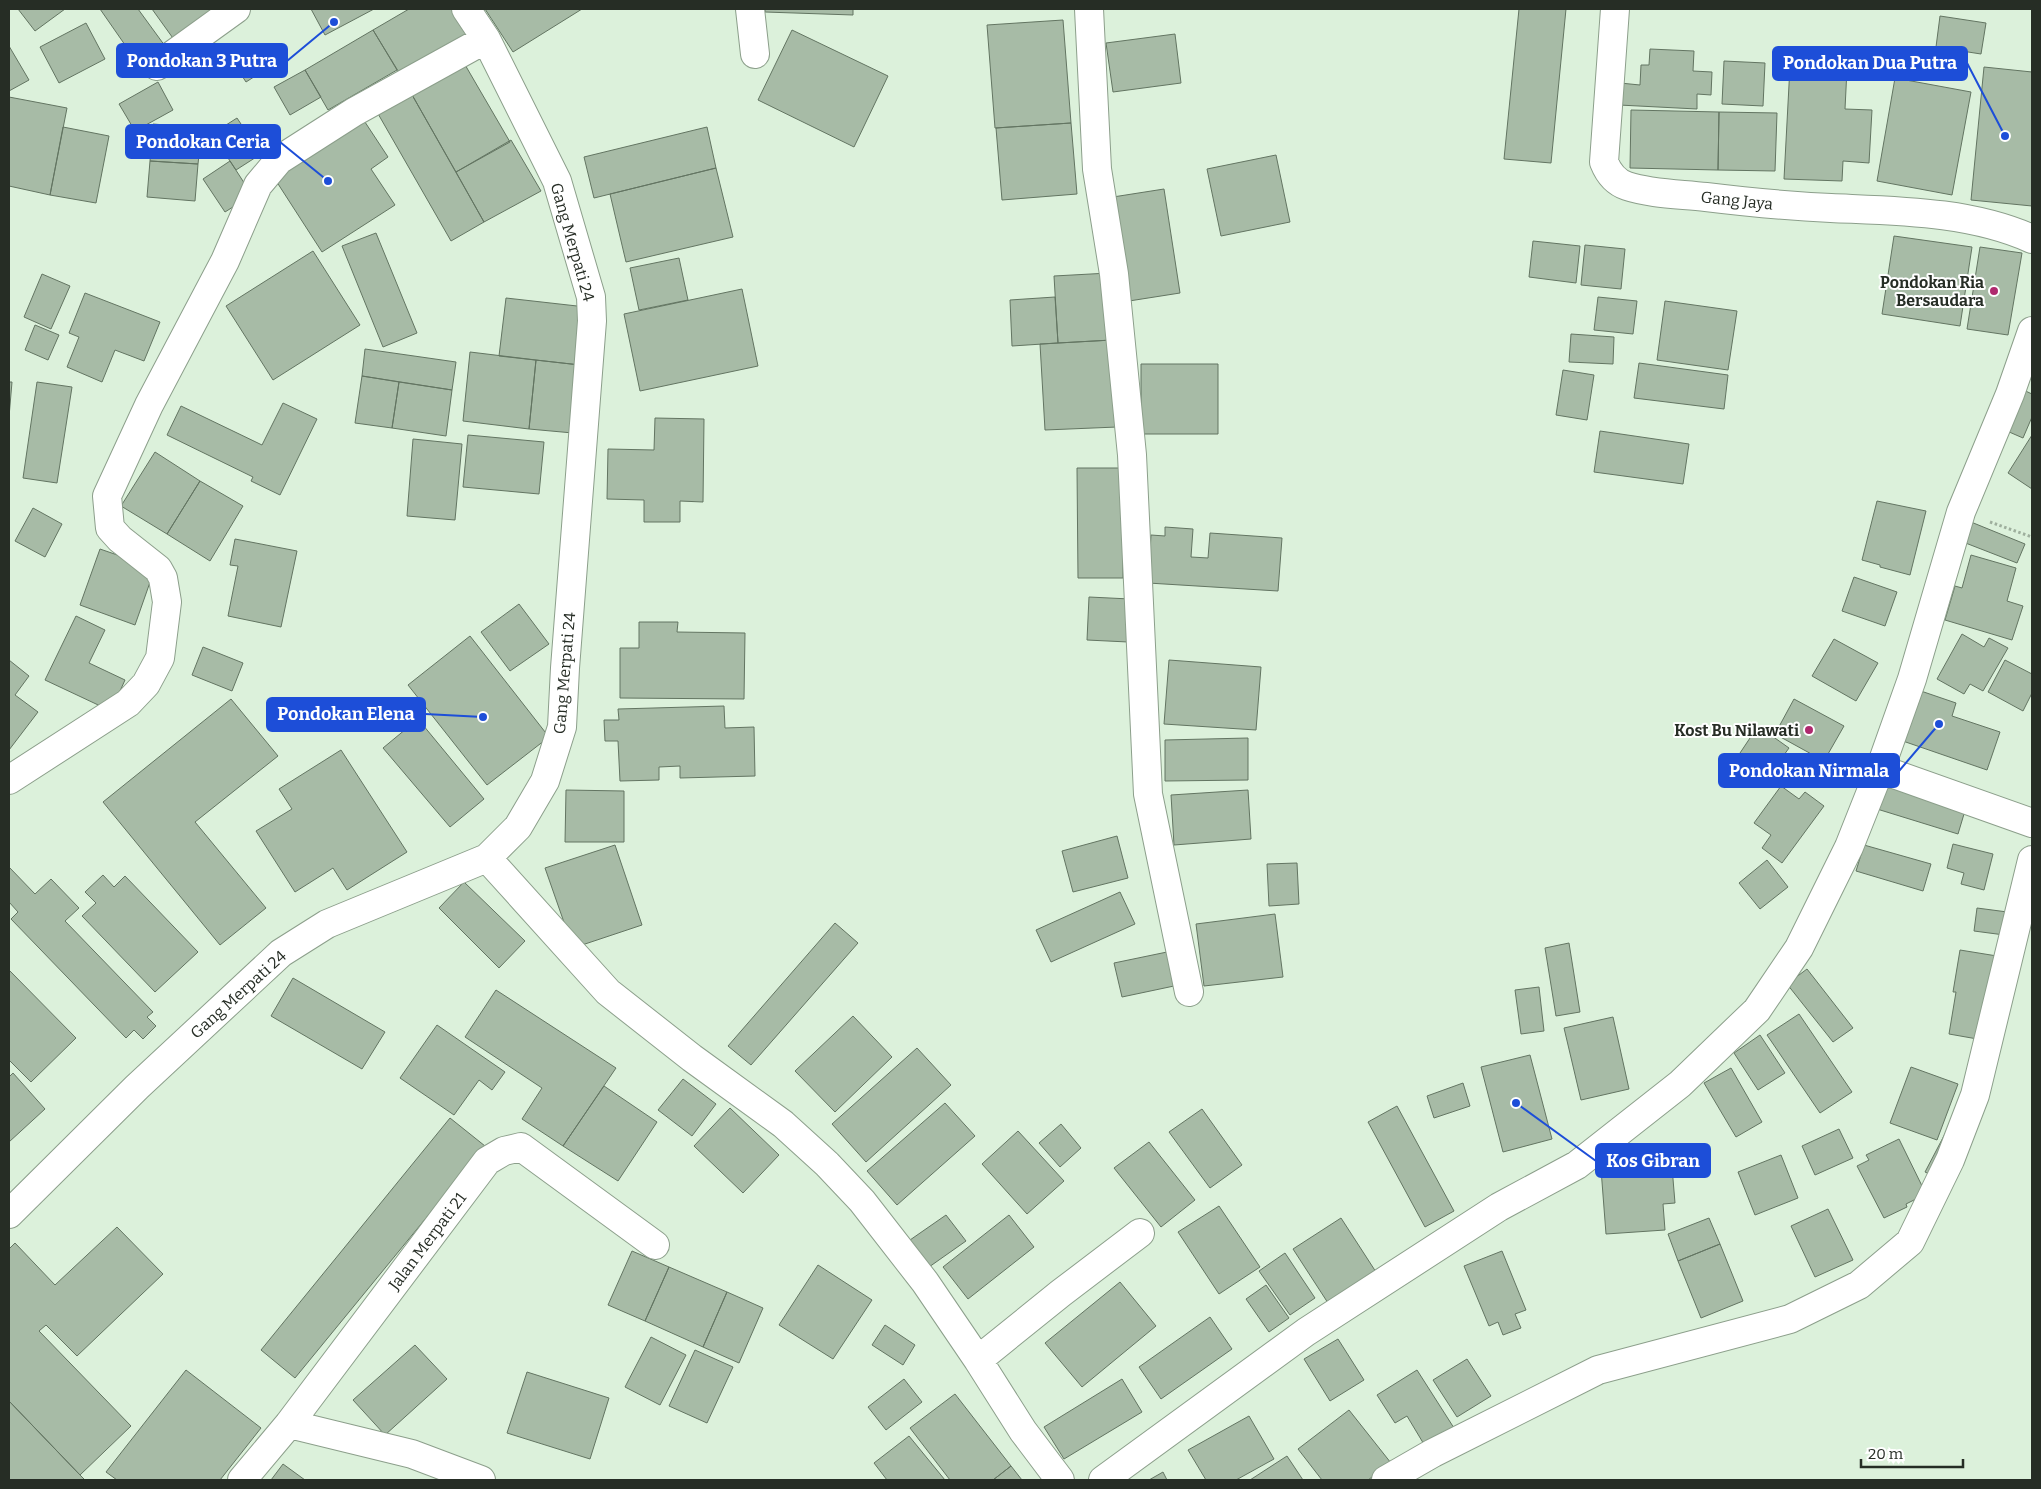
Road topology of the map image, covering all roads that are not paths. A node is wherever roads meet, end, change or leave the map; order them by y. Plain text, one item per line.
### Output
1 (236, 9) edge
2 (466, 9) edge
3 (750, 9) edge
4 (1089, 9) edge
5 (1615, 9) edge
6 (486, 40) junction
7 (755, 54) dead end
8 (157, 66) dead end
9 (2032, 239) edge
10 (2032, 331) edge
11 (1880, 769) junction
12 (9, 780) edge
13 (2032, 823) edge
14 (487, 858) junction
15 (2032, 860) edge
16 (1189, 992) dead end
17 (9, 1214) edge
18 (1140, 1233) dead end
19 (654, 1245) dead end
20 (978, 1360) junction
21 (289, 1424) junction
22 (242, 1480) edge
23 (480, 1480) edge
24 (1060, 1480) edge
25 (1103, 1480) edge
26 (1386, 1480) edge

1 - 8 street
2 - 6 street, Gang Merpati 24
3 - 7 street
4 - 16 street
5 - 9 street, Gang Jaya
6 - 12 street
6 - 14 street, Gang Merpati 24
10 - 11 street
11 - 13 street
11 - 25 street
14 - 17 street, Gang Merpati 24
14 - 20 street
15 - 26 street
18 - 20 street
19 - 21 street, Jalan Merpati 21
20 - 24 street
21 - 22 street, Jalan Merpati 21
21 - 23 street

